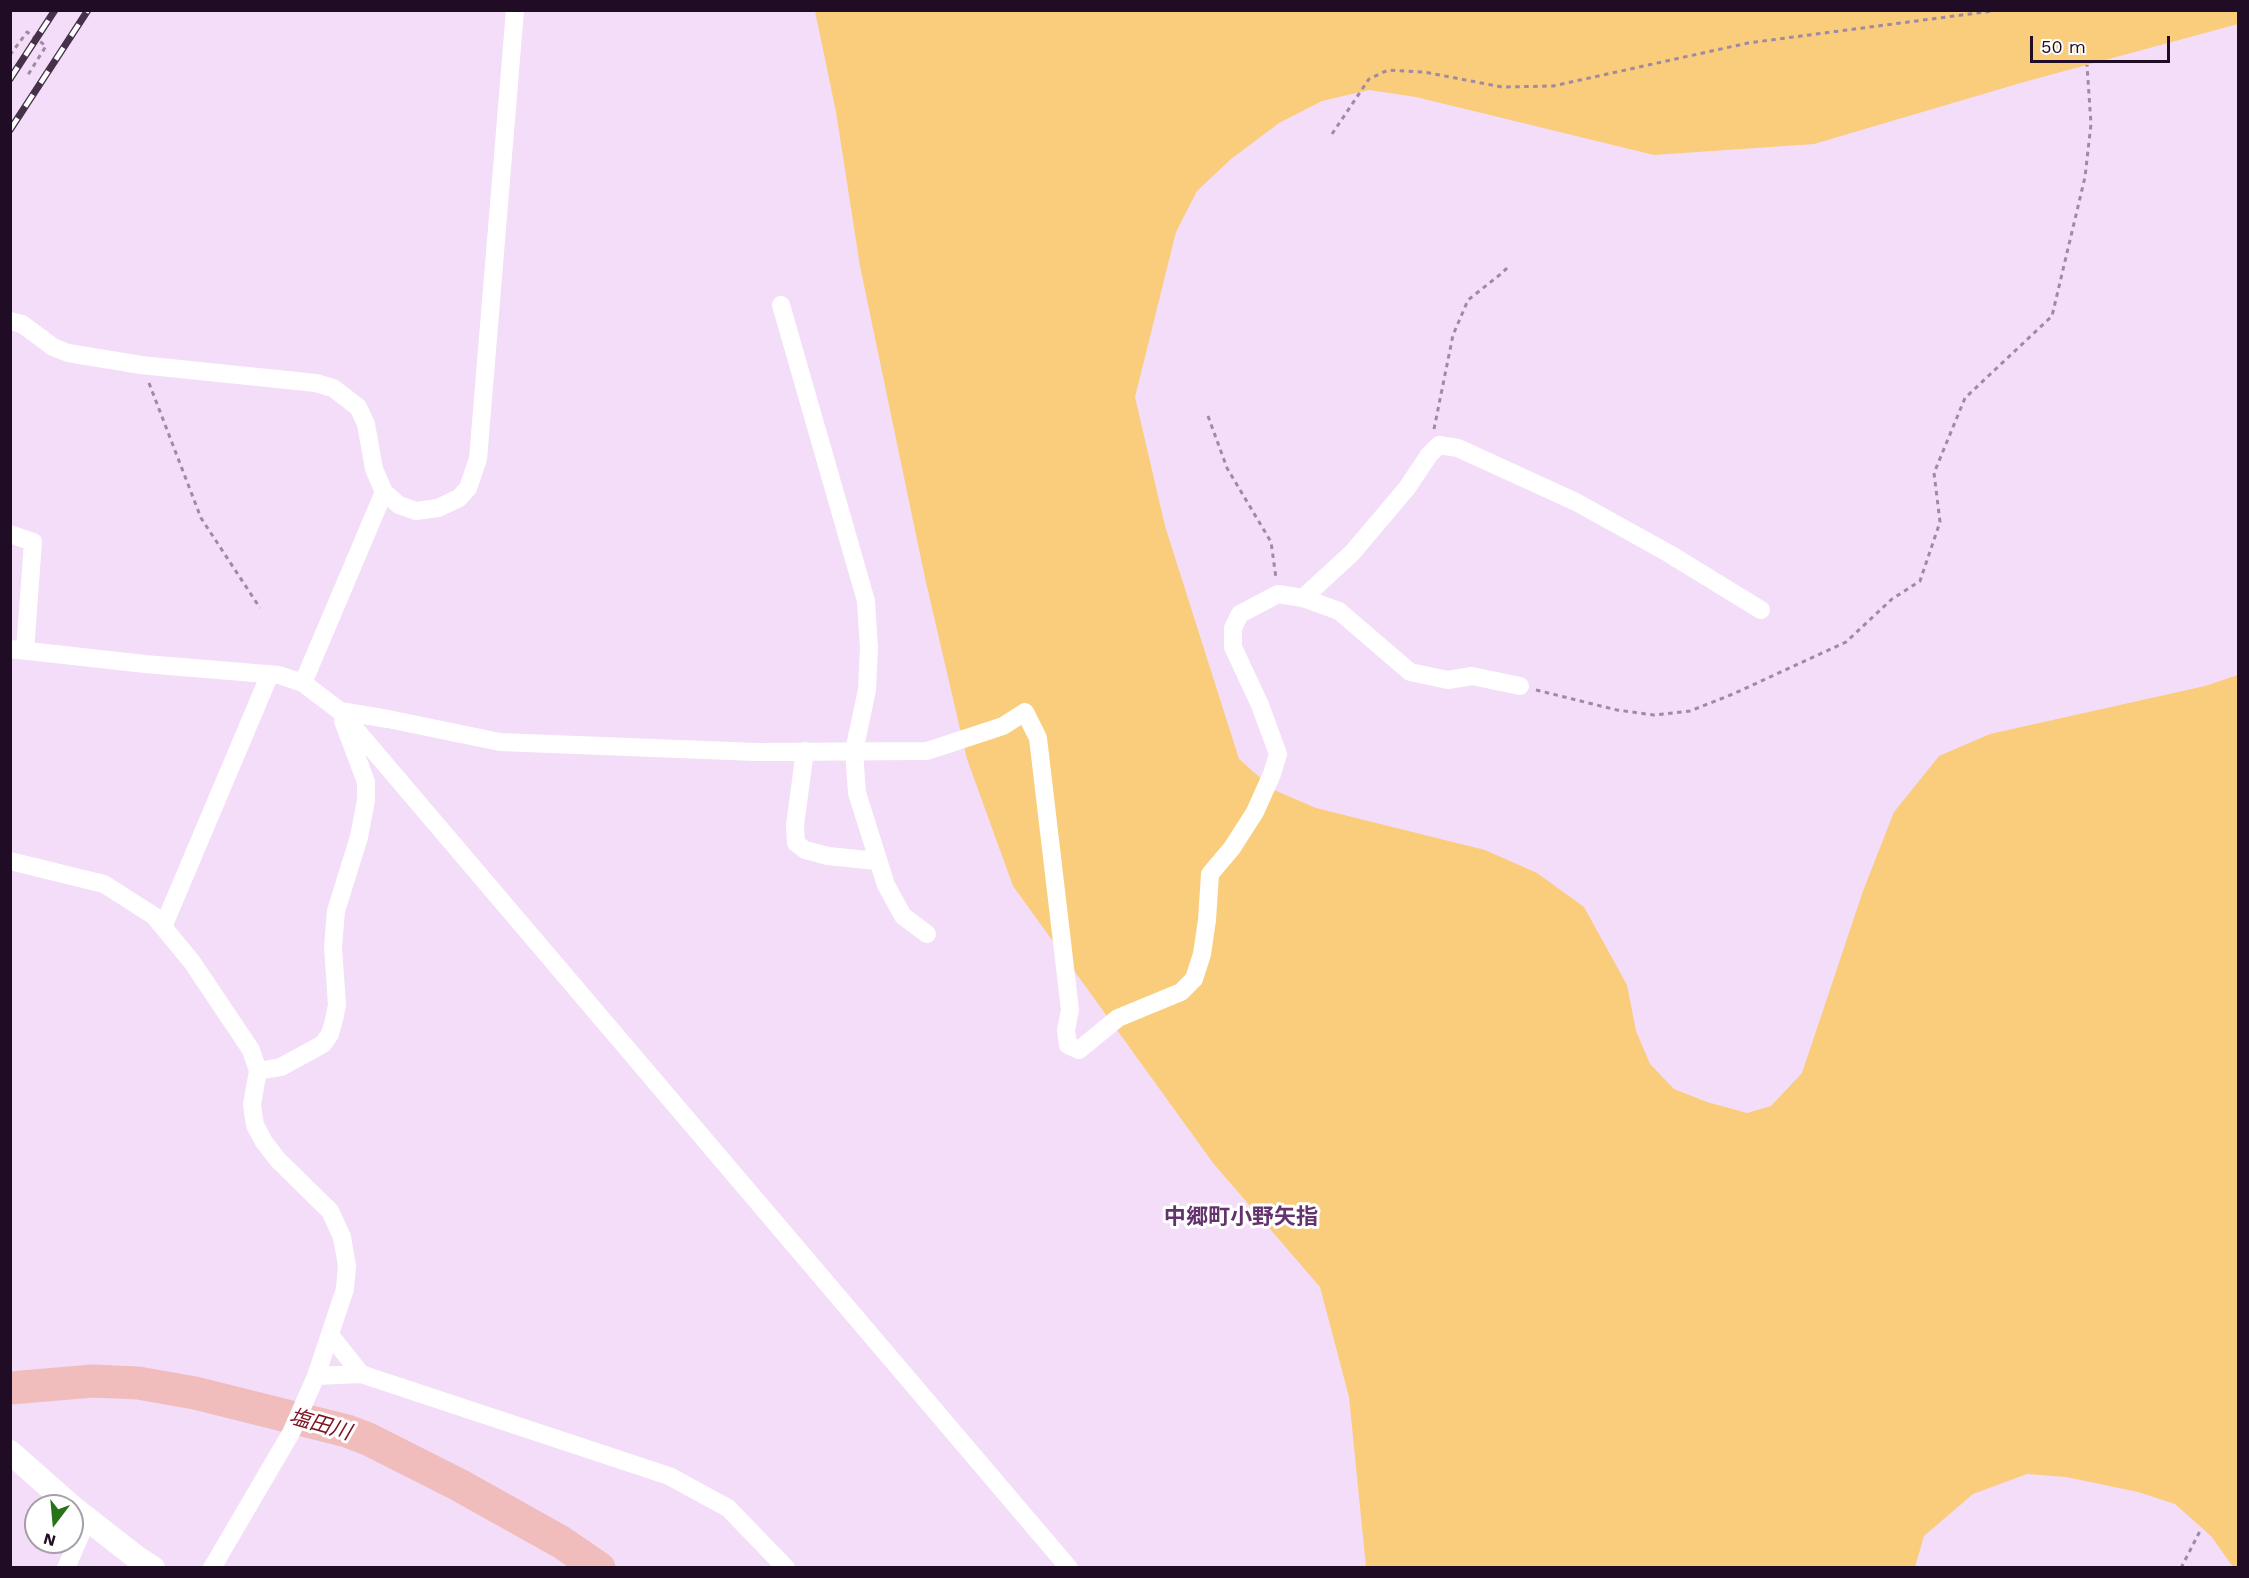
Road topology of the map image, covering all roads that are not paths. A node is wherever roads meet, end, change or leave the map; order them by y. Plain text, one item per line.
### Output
1 (515, 10) edge
2 (781, 305) dead end
3 (10, 321) edge
4 (384, 492) junction
5 (10, 534) edge
6 (1303, 598) junction
7 (1761, 610) dead end
8 (18, 650) edge
9 (270, 674) junction
10 (303, 683) junction
11 (1520, 686) road end
12 (340, 711) junction
13 (805, 751) junction
14 (854, 751) junction
15 (10, 861) edge
16 (878, 861) junction
17 (163, 927) junction
18 (927, 934) dead end
19 (258, 1071) junction
20 (331, 1336) junction
21 (361, 1374) junction
22 (314, 1380) junction
23 (10, 1452) edge
24 (58, 1494) edge
25 (84, 1516) edge
26 (153, 1568) edge
27 (212, 1568) edge
28 (786, 1568) edge
29 (1069, 1568) edge

1 - 4 street
2 - 14 street
3 - 4 street
4 - 10 street
5 - 8 street
6 - 7 street
6 - 11 street
6 - 14 street
8 - 9 street
9 - 10 street
9 - 17 street
10 - 12 street
12 - 13 street
12 - 19 street
12 - 29 street
13 - 14 street
13 - 16 street
14 - 16 street
15 - 17 street
16 - 18 street
17 - 19 street
19 - 20 street
20 - 21 street
20 - 22 street
21 - 22 street
21 - 28 street
22 - 27 street
23 - 24 main road
25 - 26 main road

